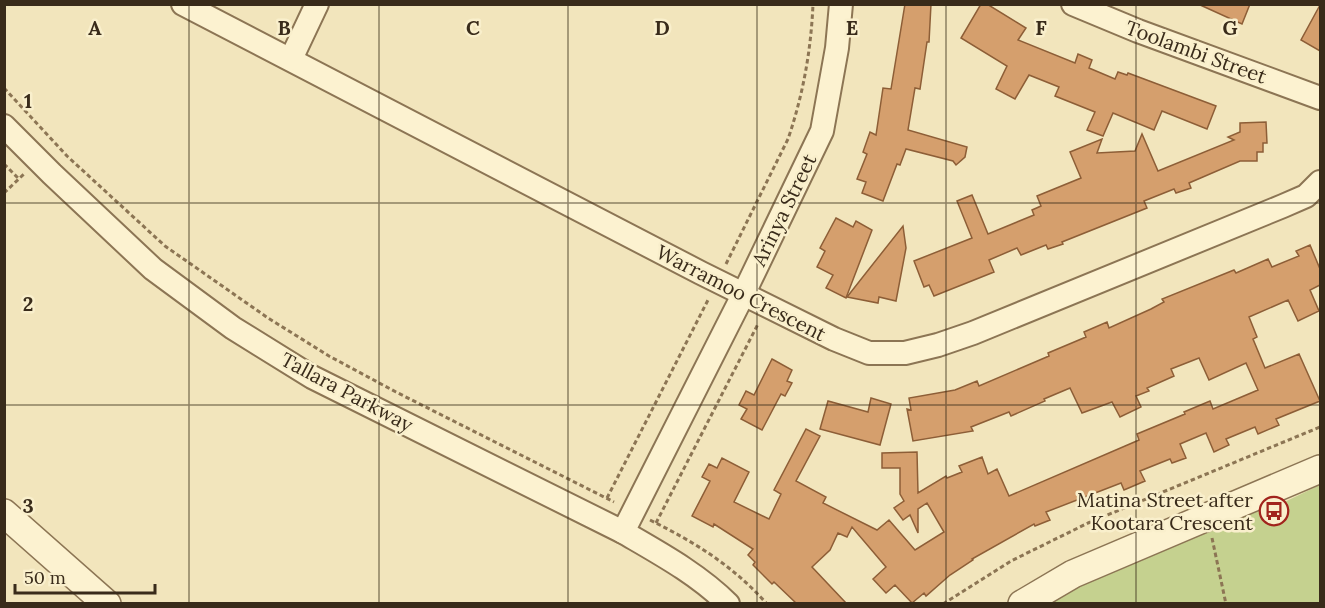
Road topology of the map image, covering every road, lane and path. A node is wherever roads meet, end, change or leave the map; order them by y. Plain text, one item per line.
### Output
1 (183, 4) edge
2 (316, 4) edge
3 (813, 4) edge
4 (841, 4) edge
5 (1073, 4) edge
6 (291, 59) junction
7 (4, 88) edge
8 (1320, 98) edge
9 (4, 126) edge
10 (4, 164) edge
11 (1320, 182) edge
12 (4, 193) edge
13 (717, 282) junction
14 (743, 295) junction
15 (768, 307) junction
16 (1320, 427) edge
17 (1320, 469) edge
18 (607, 498) junction
19 (633, 512) junction
20 (4, 513) edge
21 (1208, 515) junction
22 (656, 523) junction
23 (623, 532) junction
24 (107, 603) edge
25 (728, 603) edge
26 (767, 603) edge
27 (943, 603) edge
28 (1022, 603) edge
29 (1226, 603) edge

1 - 6 street, Warramoo Crescent
2 - 6 street
3 - 13 path
4 - 14 street, Arinya Street
5 - 8 street, Toolambi Street
6 - 13 street, Warramoo Crescent
7 - 18 path
9 - 23 street, Tallara Parkway
10 - 12 path
11 - 15 street, Warramoo Crescent
13 - 14 street, Warramoo Crescent
13 - 18 path
14 - 15 street, Warramoo Crescent
14 - 19 street, Arinya Street
15 - 22 path
16 - 27 path
17 - 21 street
18 - 19 path
19 - 22 path
19 - 23 street, Arinya Street
20 - 24 street
21 - 28 street
21 - 29 path
22 - 26 path
23 - 25 street, Tallara Parkway

